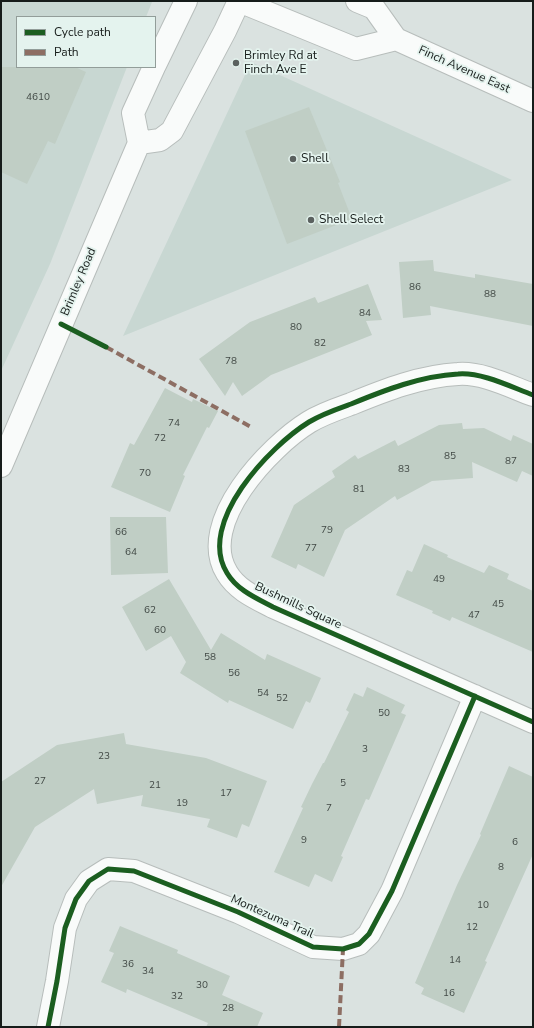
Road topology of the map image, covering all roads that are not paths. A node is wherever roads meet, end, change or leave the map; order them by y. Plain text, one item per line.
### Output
1 (186, 1) edge
2 (239, 1) edge
3 (357, 1) edge
4 (396, 39) junction
5 (156, 64) edge
6 (154, 68) edge
7 (533, 101) edge
8 (139, 143) junction
9 (533, 395) edge
10 (1, 466) edge
11 (475, 696) junction
12 (533, 722) edge
13 (48, 1027) edge

1 - 5 street
2 - 4 street
2 - 8 street
3 - 4 street
4 - 7 street, Finch Avenue East
6 - 8 street
8 - 10 street, Brimley Road
9 - 11 street, Bushmills Square
11 - 12 street, Bushmills Square
11 - 13 street, Montezuma Trail

